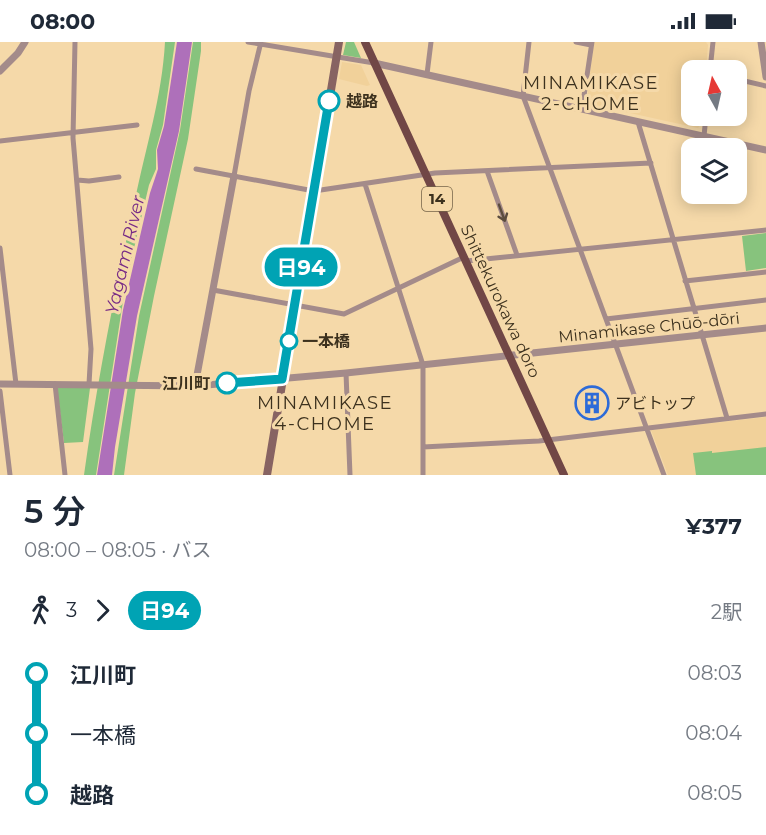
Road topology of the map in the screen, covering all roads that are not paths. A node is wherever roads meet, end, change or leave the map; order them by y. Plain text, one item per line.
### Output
1 (24, 42) edge
2 (75, 42) edge
3 (248, 42) edge
4 (339, 42) edge
5 (365, 42) edge
6 (431, 42) edge
7 (529, 42) edge
8 (576, 42) edge
9 (713, 42) edge
10 (761, 42) edge
11 (261, 43) edge
12 (591, 44) edge
13 (336, 56) junction
14 (711, 60) edge
15 (374, 63) junction
16 (0, 71) edge
17 (428, 74) junction
18 (766, 77) edge
19 (747, 82) edge
20 (766, 86) edge
21 (523, 96) junction
22 (582, 109) junction
23 (638, 122) junction
24 (137, 125) dead end
25 (705, 126) edge
26 (72, 132) junction
27 (704, 136) junction
28 (0, 141) edge
29 (766, 150) edge
30 (651, 163) junction
31 (550, 167) junction
32 (196, 169) dead end
33 (487, 171) junction
34 (426, 175) junction
35 (234, 176) junction
36 (119, 177) dead end
37 (77, 180) junction
38 (365, 183) junction
39 (314, 191) junction
40 (766, 230) edge
41 (673, 240) junction
42 (0, 248) edge
43 (580, 249) junction
44 (517, 255) junction
45 (465, 259) junction
46 (766, 272) edge
47 (685, 281) junction
48 (398, 288) junction
49 (213, 290) junction
50 (766, 300) edge
51 (295, 305) junction
52 (693, 308) junction
53 (606, 319) junction
54 (766, 328) edge
55 (701, 335) junction
56 (616, 344) junction
57 (510, 356) junction
58 (423, 365) junction
59 (346, 373) junction
60 (282, 379) junction
61 (0, 384) edge
62 (16, 384) junction
63 (55, 384) junction
64 (93, 384) junction
65 (195, 386) junction
66 (0, 392) edge
67 (766, 414) edge
68 (727, 418) junction
69 (647, 428) junction
70 (548, 439) junction
71 (423, 447) junction
72 (10, 475) edge
73 (65, 475) edge
74 (267, 475) edge
75 (350, 475) edge
76 (423, 475) edge
77 (564, 475) edge
78 (664, 475) edge

1 - 16 street
2 - 26 street
3 - 11 street
4 - 13 main road
5 - 15 main road, Shittekurokawa doro / 14
6 - 17 street
7 - 21 street
8 - 12 street
9 - 14 street
10 - 18 street
11 - 13 street
11 - 35 street
12 - 22 street
13 - 15 street
13 - 39 main road
15 - 17 street
15 - 34 main road, Shittekurokawa doro / 14
17 - 21 street
19 - 20 street
21 - 22 street
21 - 31 street
22 - 23 street
23 - 27 street
23 - 30 street
24 - 26 street
25 - 27 street
26 - 28 street
26 - 37 street
27 - 29 street
30 - 31 street
30 - 41 street
31 - 33 street
31 - 43 street
32 - 35 street
33 - 34 street
33 -> 44 street
34 - 38 street
34 - 45 main road, Shittekurokawa doro / 14
35 - 39 street
35 - 49 street
36 - 37 street
37 - 64 street
38 - 39 street
38 - 48 street
39 - 51 main road
40 - 41 street
41 - 43 street
41 - 47 street
42 - 62 street
43 - 44 street
43 - 53 street
44 - 45 street
45 - 48 street
45 - 57 main road, Shittekurokawa doro / 14
46 - 47 street
47 - 52 street
48 - 51 street
48 - 58 street
49 - 51 street
49 - 65 street
50 - 52 street
51 - 60 main road
52 - 53 street
52 - 55 street
53 - 56 street
54 - 55 street, Minamikase Chūō-dōri
55 - 56 street, Minamikase Chūō-dōri
55 - 68 street
56 - 57 street, Minamikase Chūō-dōri
56 - 69 street
57 - 58 street, Minamikase Chūō-dōri
57 - 70 main road, Shittekurokawa doro / 14
58 - 59 street, Minamikase Chūō-dōri
58 - 71 street
59 - 60 street, Minamikase Chūō-dōri
59 - 75 street
60 - 65 street, Minamikase Chūō-dōri
60 - 74 main road
61 - 62 street, Minamikase Chūō-dōri
62 - 63 street, Minamikase Chūō-dōri
63 - 64 street, Minamikase Chūō-dōri
63 - 73 street
64 - 65 street, Minamikase Chūō-dōri
66 - 72 street
67 - 68 street
68 - 69 street
69 - 70 street
69 - 78 street
70 - 71 street
70 - 77 main road, Shittekurokawa doro / 14
71 - 76 street

